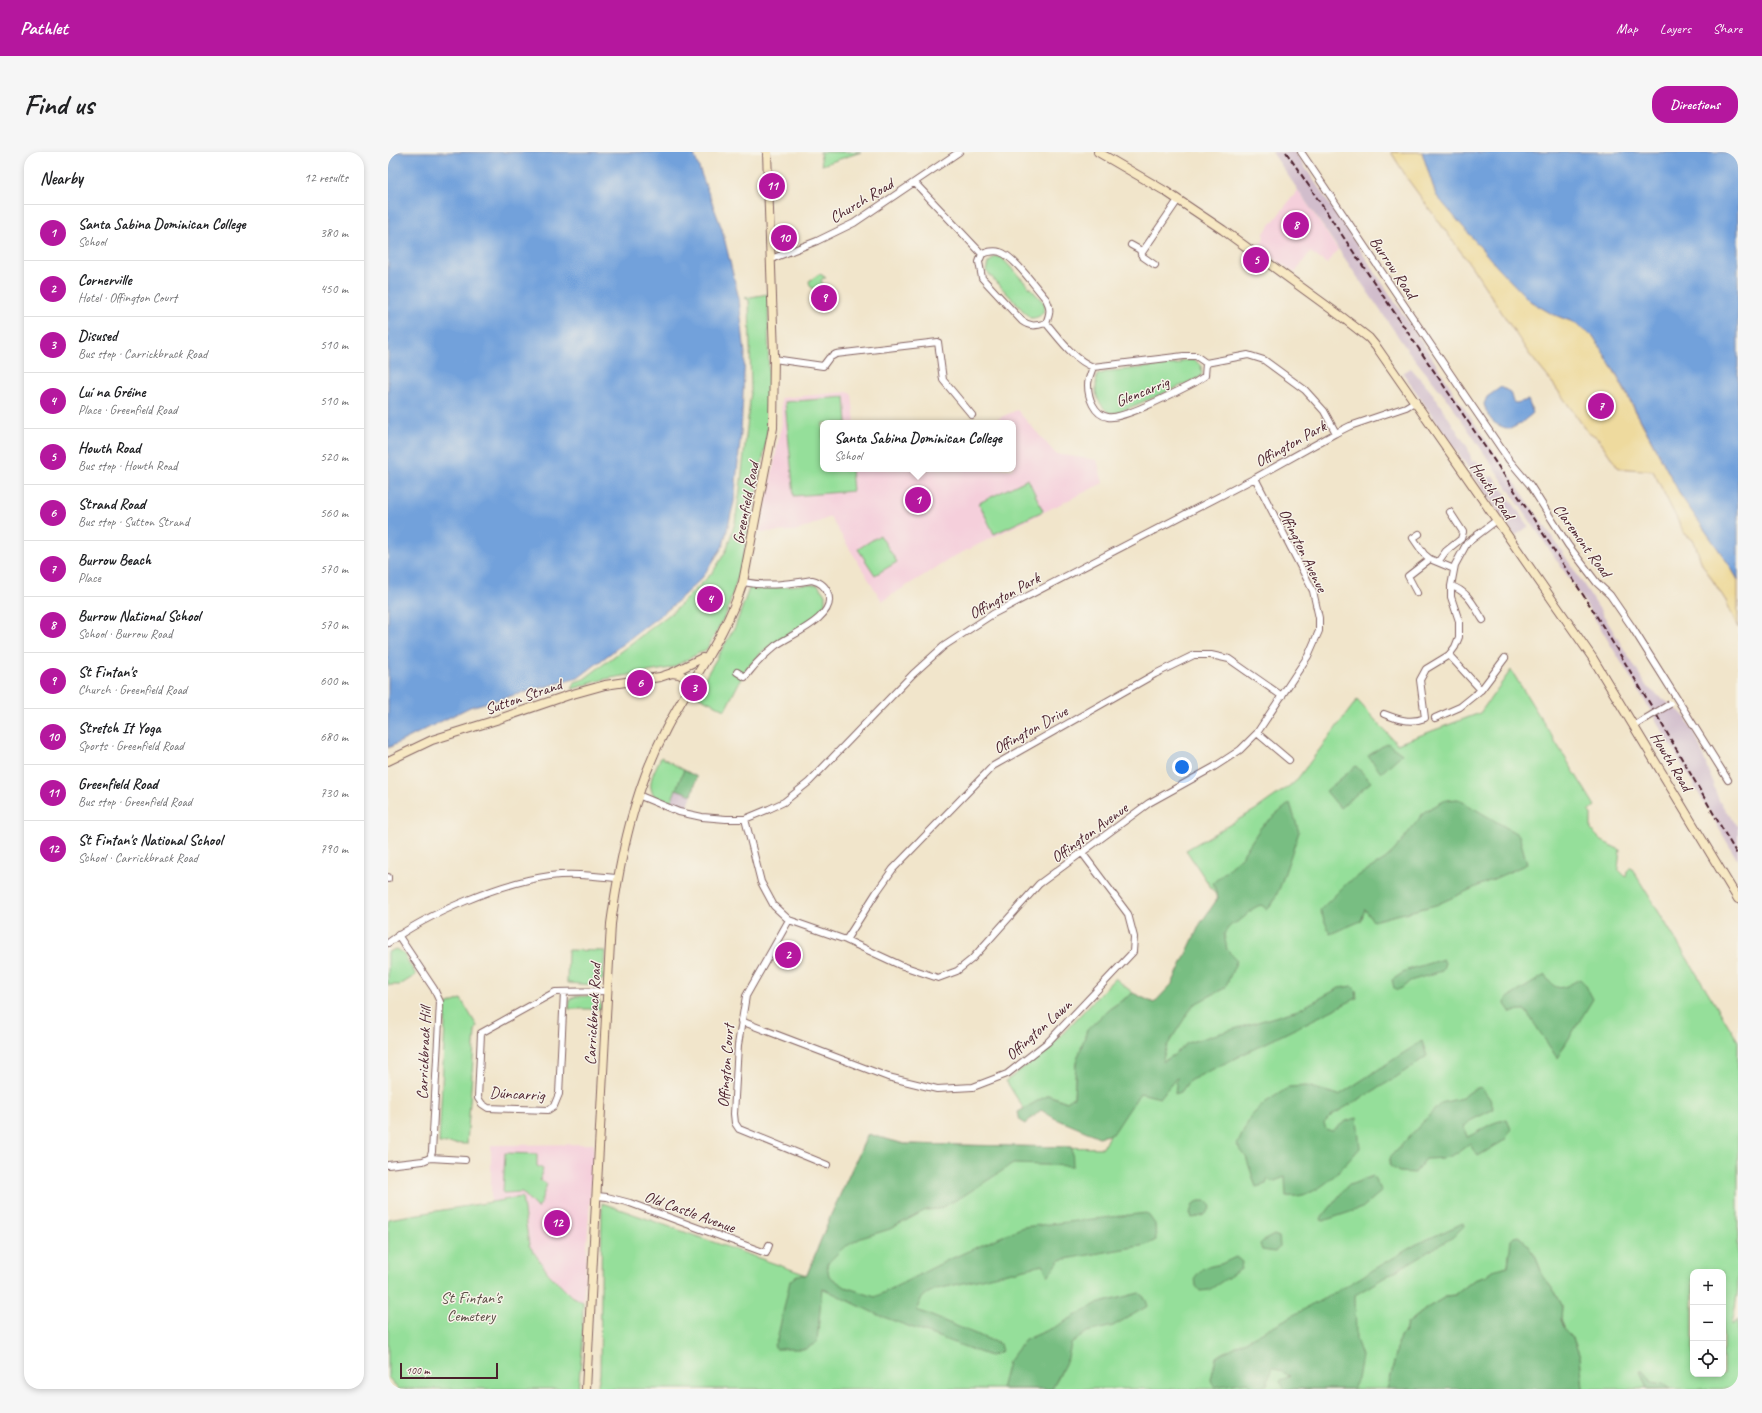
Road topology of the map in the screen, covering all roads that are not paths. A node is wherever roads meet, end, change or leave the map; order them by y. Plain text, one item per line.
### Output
1 (767, 152) edge
2 (959, 152) edge
3 (1098, 152) edge
4 (1301, 152) edge
5 (915, 183) junction
6 (1178, 200) junction
7 (1131, 245) dead end
8 (982, 254) junction
9 (1141, 254) junction
10 (771, 259) junction
11 (1155, 265) dead end
12 (1046, 323) junction
13 (774, 359) junction
14 (1206, 363) junction
15 (1093, 367) junction
16 (1466, 397) joint
17 (1416, 402) junction
18 (972, 415) dead end
19 (1336, 433) junction
20 (1255, 478) junction
21 (1450, 512) dead end
22 (1497, 520) junction
23 (1418, 534) dead end
24 (1430, 559) junction
25 (1438, 562) junction
26 (1454, 569) junction
27 (743, 582) junction
28 (1451, 586) junction
29 (1417, 593) dead end
30 (1483, 620) dead end
31 (1449, 656) junction
32 (1505, 658) dead end
33 (707, 659) junction
34 (737, 672) dead end
35 (672, 673) junction
36 (693, 682) junction
37 (1481, 690) junction
38 (1282, 696) junction
39 (1676, 700) junction
40 (1384, 714) dead end
41 (1435, 718) dead end
42 (1634, 726) junction
43 (1257, 733) junction
44 (1289, 760) dead end
45 (388, 761) edge
46 (1728, 780) dead end
47 (638, 794) junction
48 (745, 819) junction
49 (1083, 854) junction
50 (617, 878) junction
51 (1738, 899) edge
52 (789, 920) junction
53 (398, 935) junction
54 (846, 940) junction
55 (388, 942) edge
56 (608, 991) junction
57 (564, 992) junction
58 (741, 1021) junction
59 (430, 1158) junction
60 (466, 1160) dead end
61 (827, 1164) dead end
62 (388, 1166) edge
63 (597, 1196) junction
64 (769, 1245) dead end
65 (586, 1389) edge

1 - 10 main road, Greenfield Road
2 - 5 street, Church Road
3 - 6 main road, Howth Road
4 - 16 street, Burrow Road
5 - 8 street
5 - 10 street, Church Road
6 - 9 street
6 - 17 main road, Howth Road
7 - 9 street
8 - 12 street
8 - 12 street
9 - 11 street
10 - 13 main road, Greenfield Road
12 - 15 street
13 - 18 street
13 - 27 main road, Greenfield Road
14 - 15 street, Glencarrig
14 - 15 street, Glencarrig
14 - 19 street
16 - 39 street, Claremont Road
17 - 19 street, Offington Park
17 - 22 main road, Howth Road
19 - 20 street, Offington Park
20 - 38 street, Offington Avenue
20 - 48 street, Offington Park
21 - 25 street
22 - 26 street
22 - 42 main road, Howth Road
23 - 24 street
24 - 25 street
24 - 29 street
25 - 26 street
26 - 28 street
27 - 33 main road, Greenfield Road
27 - 34 street
28 - 30 street
28 - 31 street
31 - 37 street
31 - 40 street
32 - 37 street
33 - 35 main road, Sutton Strand
33 - 36 main road, Carrickbrack Road
35 - 36 main road
35 - 45 main road, Sutton Strand
36 - 47 main road, Carrickbrack Road
37 - 41 street
38 - 43 street, Offington Avenue
38 - 54 street, Offington Drive
39 - 42 street, bridge
39 - 46 street, Claremont Road
42 - 51 main road, Howth Road
43 - 44 street
43 - 49 street, Offington Avenue
47 - 48 street, Offington Park
47 - 50 main road, Carrickbrack Road
48 - 52 street, Offington Avenue
49 - 54 street, Offington Avenue
49 - 58 street, Offington Lawn
50 - 53 street
50 - 56 main road, Carrickbrack Road
52 - 54 street, Offington Avenue
52 - 58 street, Offington Court
53 - 55 street
53 - 59 street, Carrickbrack Hill
56 - 57 street, Dúncarrig
56 - 63 main road, Carrickbrack Road
57 - 57 street, Dúncarrig
58 - 61 street, Offington Court
59 - 60 street
59 - 62 street
63 - 64 street, Old Castle Avenue
63 - 65 main road, Carrickbrack Road

